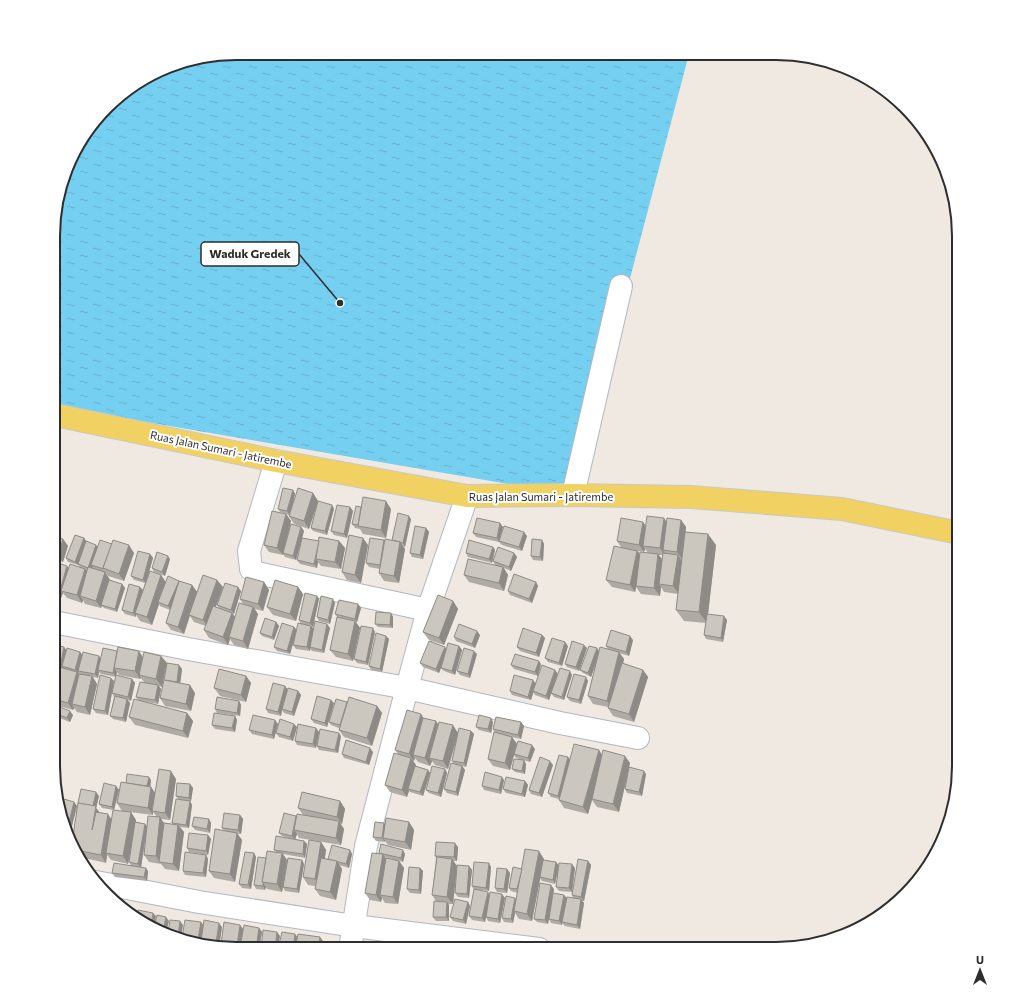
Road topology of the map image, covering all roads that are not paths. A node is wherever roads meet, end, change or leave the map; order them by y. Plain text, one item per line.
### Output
1 (621, 286) dead end
2 (60, 416) edge
3 (276, 461) junction
4 (573, 495) junction
5 (467, 496) junction
6 (952, 532) edge
7 (428, 610) junction
8 (60, 623) edge
9 (407, 688) junction
10 (638, 738) dead end
11 (106, 884) edge
12 (354, 926) junction
13 (351, 942) edge
14 (483, 942) edge

1 - 4 street
2 - 3 main road, Ruas Jalan Sumari - Jatirembe
3 - 5 main road, Ruas Jalan Sumari - Jatirembe
3 - 7 street
4 - 5 main road, Ruas Jalan Sumari - Jatirembe
4 - 6 main road, Ruas Jalan Sumari - Jatirembe
5 - 7 street
7 - 9 street
8 - 9 street
9 - 10 street
9 - 12 street
11 - 12 street
12 - 13 street
12 - 14 street

